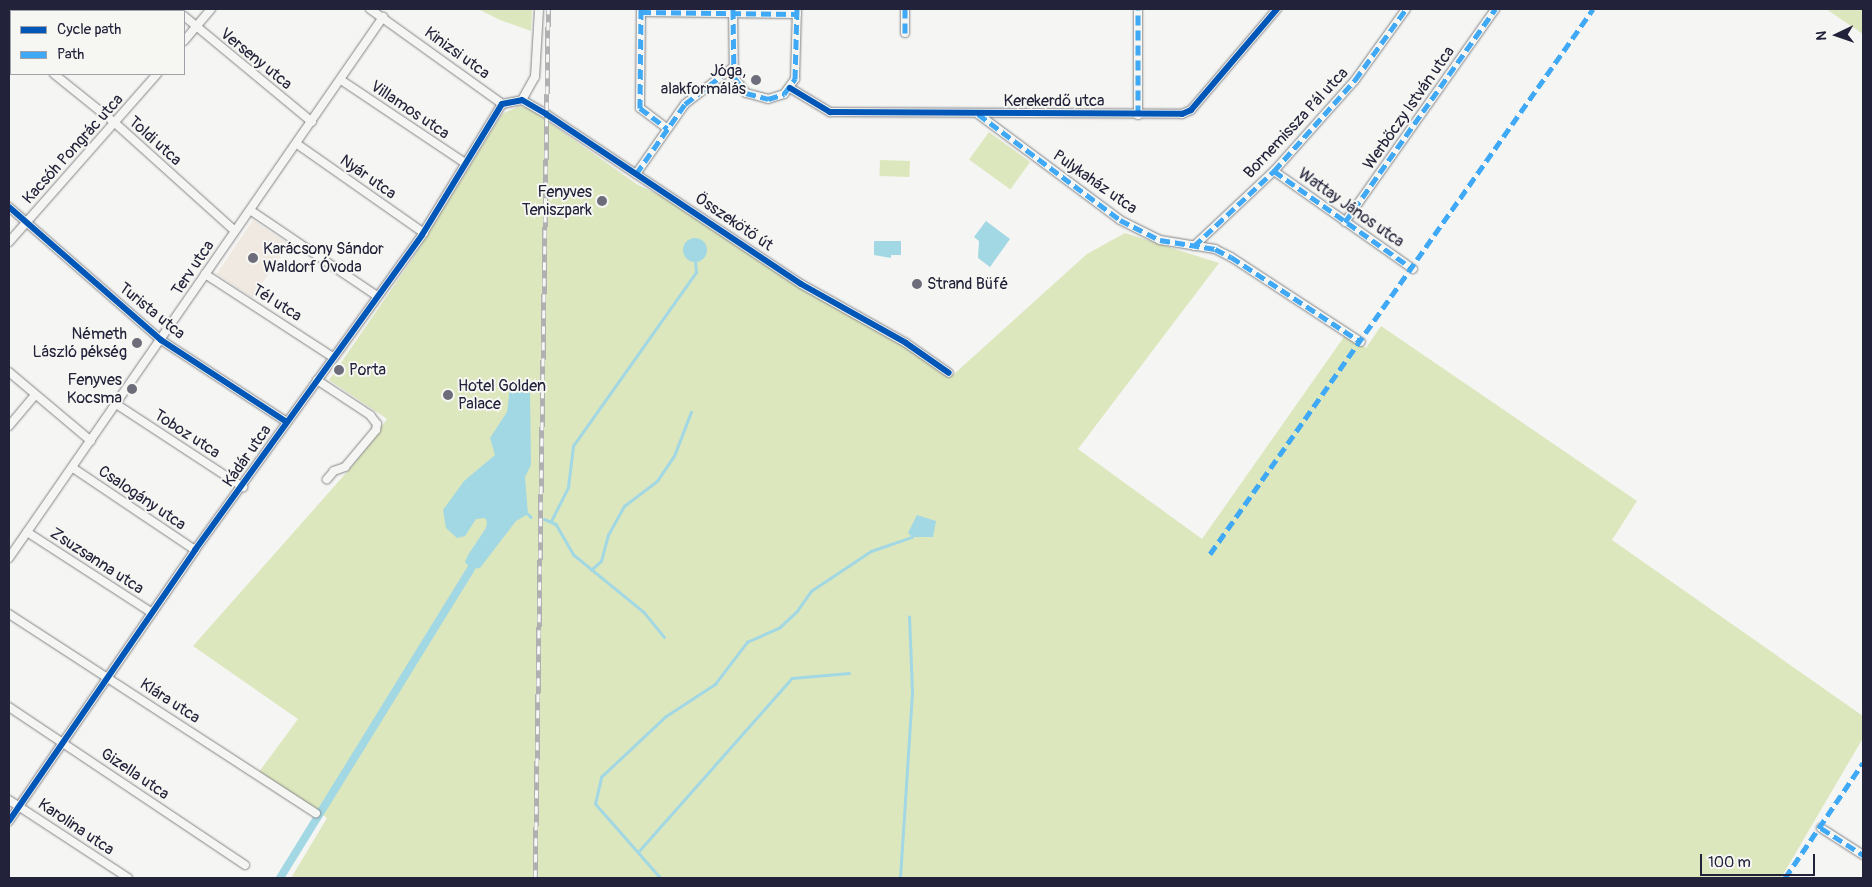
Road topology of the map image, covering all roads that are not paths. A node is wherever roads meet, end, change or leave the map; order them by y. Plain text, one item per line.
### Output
1 (211, 9) edge
2 (370, 9) edge
3 (539, 9) edge
4 (905, 9) edge
5 (1138, 9) edge
6 (1277, 9) edge
7 (1406, 9) edge
8 (1495, 9) edge
9 (641, 10) edge
10 (733, 11) edge
11 (797, 11) edge
12 (185, 17) edge
13 (383, 17) junction
14 (196, 27) junction
15 (905, 33) dead end
16 (185, 40) edge
17 (732, 68) junction
18 (55, 75) edge
19 (156, 75) edge
20 (340, 80) junction
21 (790, 88) junction
22 (522, 100) junction
23 (502, 104) junction
24 (978, 114) junction
25 (1138, 114) junction
26 (312, 122) junction
27 (115, 123) junction
28 (667, 128) junction
29 (297, 144) junction
30 (465, 163) junction
31 (1274, 171) junction
32 (636, 174) junction
33 (9, 207) edge
34 (250, 210) junction
35 (26, 222) junction
36 (1345, 222) junction
37 (235, 231) junction
38 (424, 233) junction
39 (9, 242) edge
40 (1194, 246) junction
41 (1413, 269) dead end
42 (205, 274) junction
43 (377, 296) junction
44 (161, 340) junction
45 (1361, 342) dead end
46 (333, 357) junction
47 (9, 372) edge
48 (949, 373) dead end
49 (317, 380) junction
50 (35, 395) junction
51 (116, 404) junction
52 (288, 422) junction
53 (9, 426) edge
54 (90, 441) junction
55 (73, 468) junction
56 (327, 479) dead end
57 (243, 487) junction
58 (27, 532) junction
59 (195, 550) junction
60 (9, 558) edge
61 (152, 613) junction
62 (9, 614) edge
63 (108, 677) junction
64 (9, 707) edge
65 (64, 743) junction
66 (9, 800) edge
67 (19, 806) junction
68 (316, 813) dead end
69 (9, 821) edge
70 (1822, 828) dead end
71 (1863, 856) edge
72 (245, 865) dead end
73 (128, 878) edge

1 - 14 street
2 - 13 street, Kinizsi utca
3 - 22 street
4 - 15 street
5 - 25 street
6 - 25 street, Kerekerdő utca
7 - 31 street, Bornemissza Pál utca
8 - 36 street, Werbőczy István utca
9 - 10 street
9 - 28 street
10 - 11 street
10 - 17 street
11 - 21 street
12 - 14 street, Verseny utca
13 - 20 street, Terv utca
13 - 23 street, Kinizsi utca
14 - 16 street
14 - 26 street, Verseny utca
17 - 21 street
17 - 28 street
18 - 27 street, Toldi utca
19 - 27 street, Kacsóh Pongrác utca
20 - 26 street, Terv utca
20 - 30 street, Villamos utca
21 - 24 street, Kerekerdő utca
22 - 23 street
22 - 32 street, Összekötő út
23 - 30 street, Kádár utca
24 - 25 street, Kerekerdő utca
24 - 40 street, Pulykaház utca
26 - 29 street, Terv utca
27 - 35 street, Kacsóh Pongrác utca
27 - 37 street, Toldi utca
28 - 32 street
29 - 34 street, Terv utca
29 - 38 street, Nyár utca
30 - 38 street, Kádár utca
31 - 36 street, Wattay János utca
31 - 40 street, Bornemissza Pál utca
32 - 48 street, Összekötő út
33 - 35 street, Turista utca
34 - 37 street, Terv utca
34 - 43 street
35 - 39 street, Kacsóh Pongrác utca
35 - 44 street, Turista utca
36 - 41 street, Wattay János utca
37 - 42 street, Terv utca
38 - 43 street, Kádár utca
40 - 45 street, Pulykaház utca
42 - 44 street, Terv utca
42 - 46 street, Tél utca
43 - 46 street, Kádár utca
44 - 51 street, Terv utca
44 - 52 street, Turista utca
46 - 49 street, Kádár utca
47 - 50 street
49 - 52 street, Kádár utca
49 - 56 street
50 - 53 street
50 - 54 street
51 - 54 street, Terv utca
51 - 57 street, Toboz utca
52 - 57 street, Kádár utca
54 - 55 street, Terv utca
55 - 58 street, Terv utca
55 - 59 street, Csalogány utca
57 - 59 street, Kádár utca
58 - 60 street, Terv utca
58 - 61 street, Zsuzsanna utca
59 - 61 street, Kádár utca
61 - 63 street, Kádár utca
62 - 63 street, Klára utca
63 - 65 street, Kádár utca
63 - 68 street, Klára utca
64 - 65 street, Gizella utca
65 - 67 street, Kádár utca
65 - 72 street, Gizella utca
66 - 67 street, Karolina utca
67 - 69 street, Kádár utca
67 - 73 street, Karolina utca
70 - 71 street

